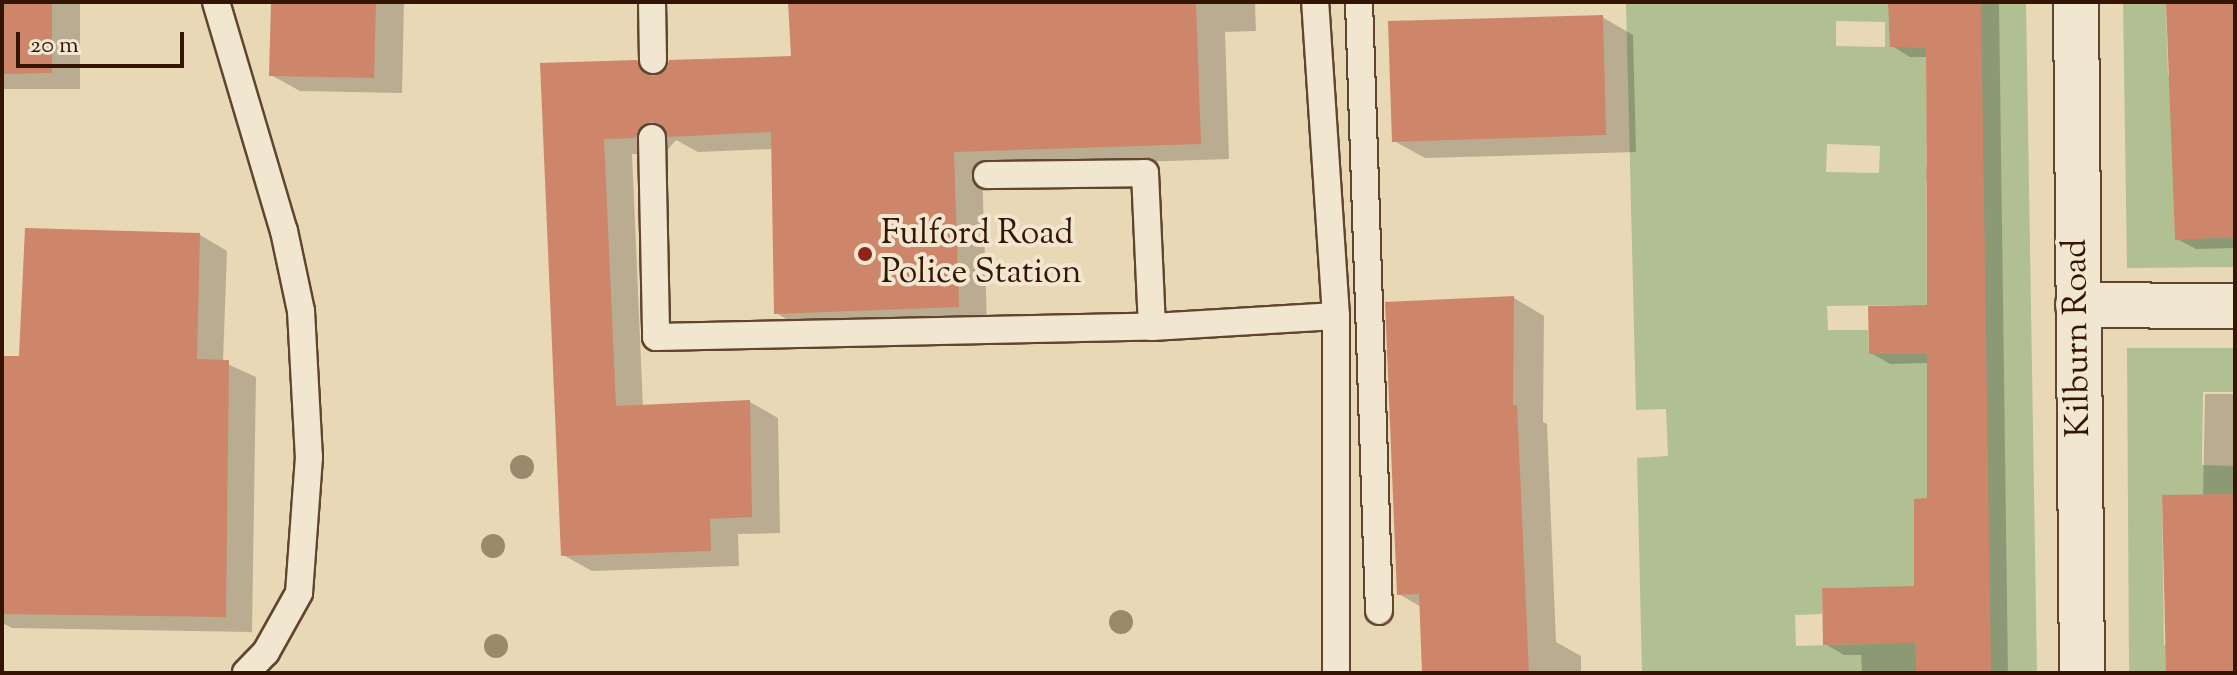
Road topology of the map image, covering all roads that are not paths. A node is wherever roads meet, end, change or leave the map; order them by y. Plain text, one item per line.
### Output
1 (216, 2) edge
2 (652, 2) edge
3 (1315, 2) edge
4 (1359, 2) edge
5 (2076, 2) edge
6 (653, 60) dead end
7 (652, 138) dead end
8 (987, 175) dead end
9 (2078, 305) junction
10 (2235, 306) edge
11 (1336, 316) junction
12 (1152, 327) junction
13 (1379, 611) dead end
14 (246, 673) edge
15 (1336, 673) edge
16 (2082, 673) edge

1 - 14 lane
2 - 6 lane
3 - 11 lane
4 - 13 lane
5 - 9 street, Kilburn Road
7 - 12 lane
8 - 12 lane
9 - 10 street
9 - 16 street, Kilburn Road
11 - 12 lane
11 - 15 lane

